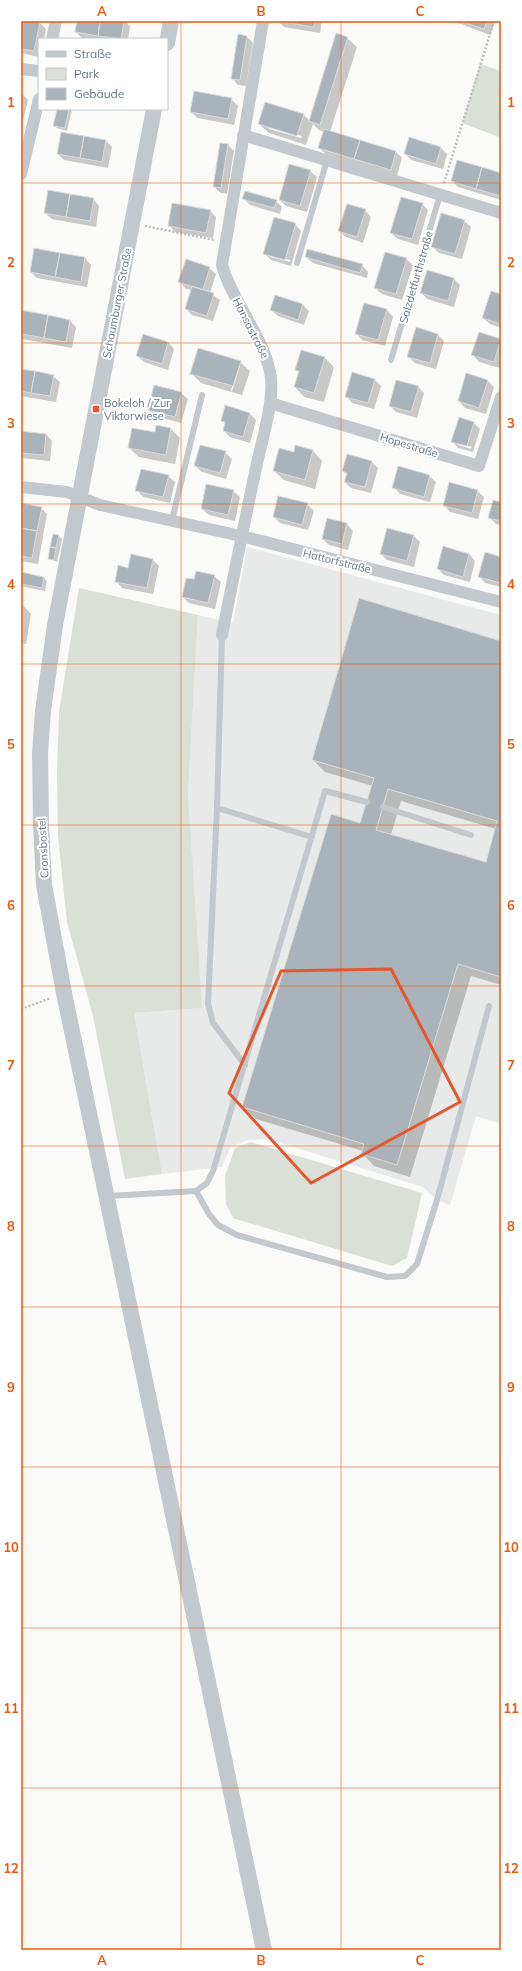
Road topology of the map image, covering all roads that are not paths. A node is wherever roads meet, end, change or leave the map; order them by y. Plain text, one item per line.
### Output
1 (56, 21) edge
2 (171, 21) edge
3 (263, 21) edge
4 (52, 38) edge
5 (168, 38) edge
6 (21, 69) edge
7 (38, 71) edge
8 (38, 103) edge
9 (154, 110) edge
10 (243, 135) junction
11 (327, 160) junction
12 (21, 174) edge
13 (440, 195) junction
14 (501, 213) edge
15 (297, 263) dead end
16 (391, 360) dead end
17 (202, 395) dead end
18 (501, 397) edge
19 (270, 403) junction
20 (21, 487) edge
21 (80, 498) junction
22 (172, 520) junction
23 (241, 536) junction
24 (501, 602) edge
25 (222, 635) joint
26 (367, 802) dead end
27 (383, 807) dead end
28 (217, 808) junction
29 (472, 834) dead end
30 (312, 837) junction
31 (489, 1006) dead end
32 (244, 1065) junction
33 (196, 1191) junction
34 (106, 1196) junction
35 (264, 1950) edge

1 - 4 street
2 - 5 street
3 - 10 street, Hansastraße
6 - 7 street
8 - 12 street
9 - 21 street, Schaumburger Straße
10 - 11 street
10 - 19 street, Hansastraße
11 - 13 street
11 - 15 lane
13 - 14 street
13 - 16 lane, Salzdetfurthstraße
17 - 22 lane
18 - 19 street, Hopestraße
19 - 23 street, Hansastraße
20 - 21 street, Hattorfstraße
21 - 22 street, Hattorfstraße
21 - 34 street, Cronsbostel
22 - 23 street, Hattorfstraße
23 - 24 street, Hattorfstraße
23 - 25 street, Hansastraße
25 - 28 lane
26 - 30 lane
27 - 29 lane
28 - 30 lane
28 - 32 lane
30 - 32 lane
31 - 33 lane
32 - 33 lane
33 - 34 lane
34 - 35 street, Cronsbostel

